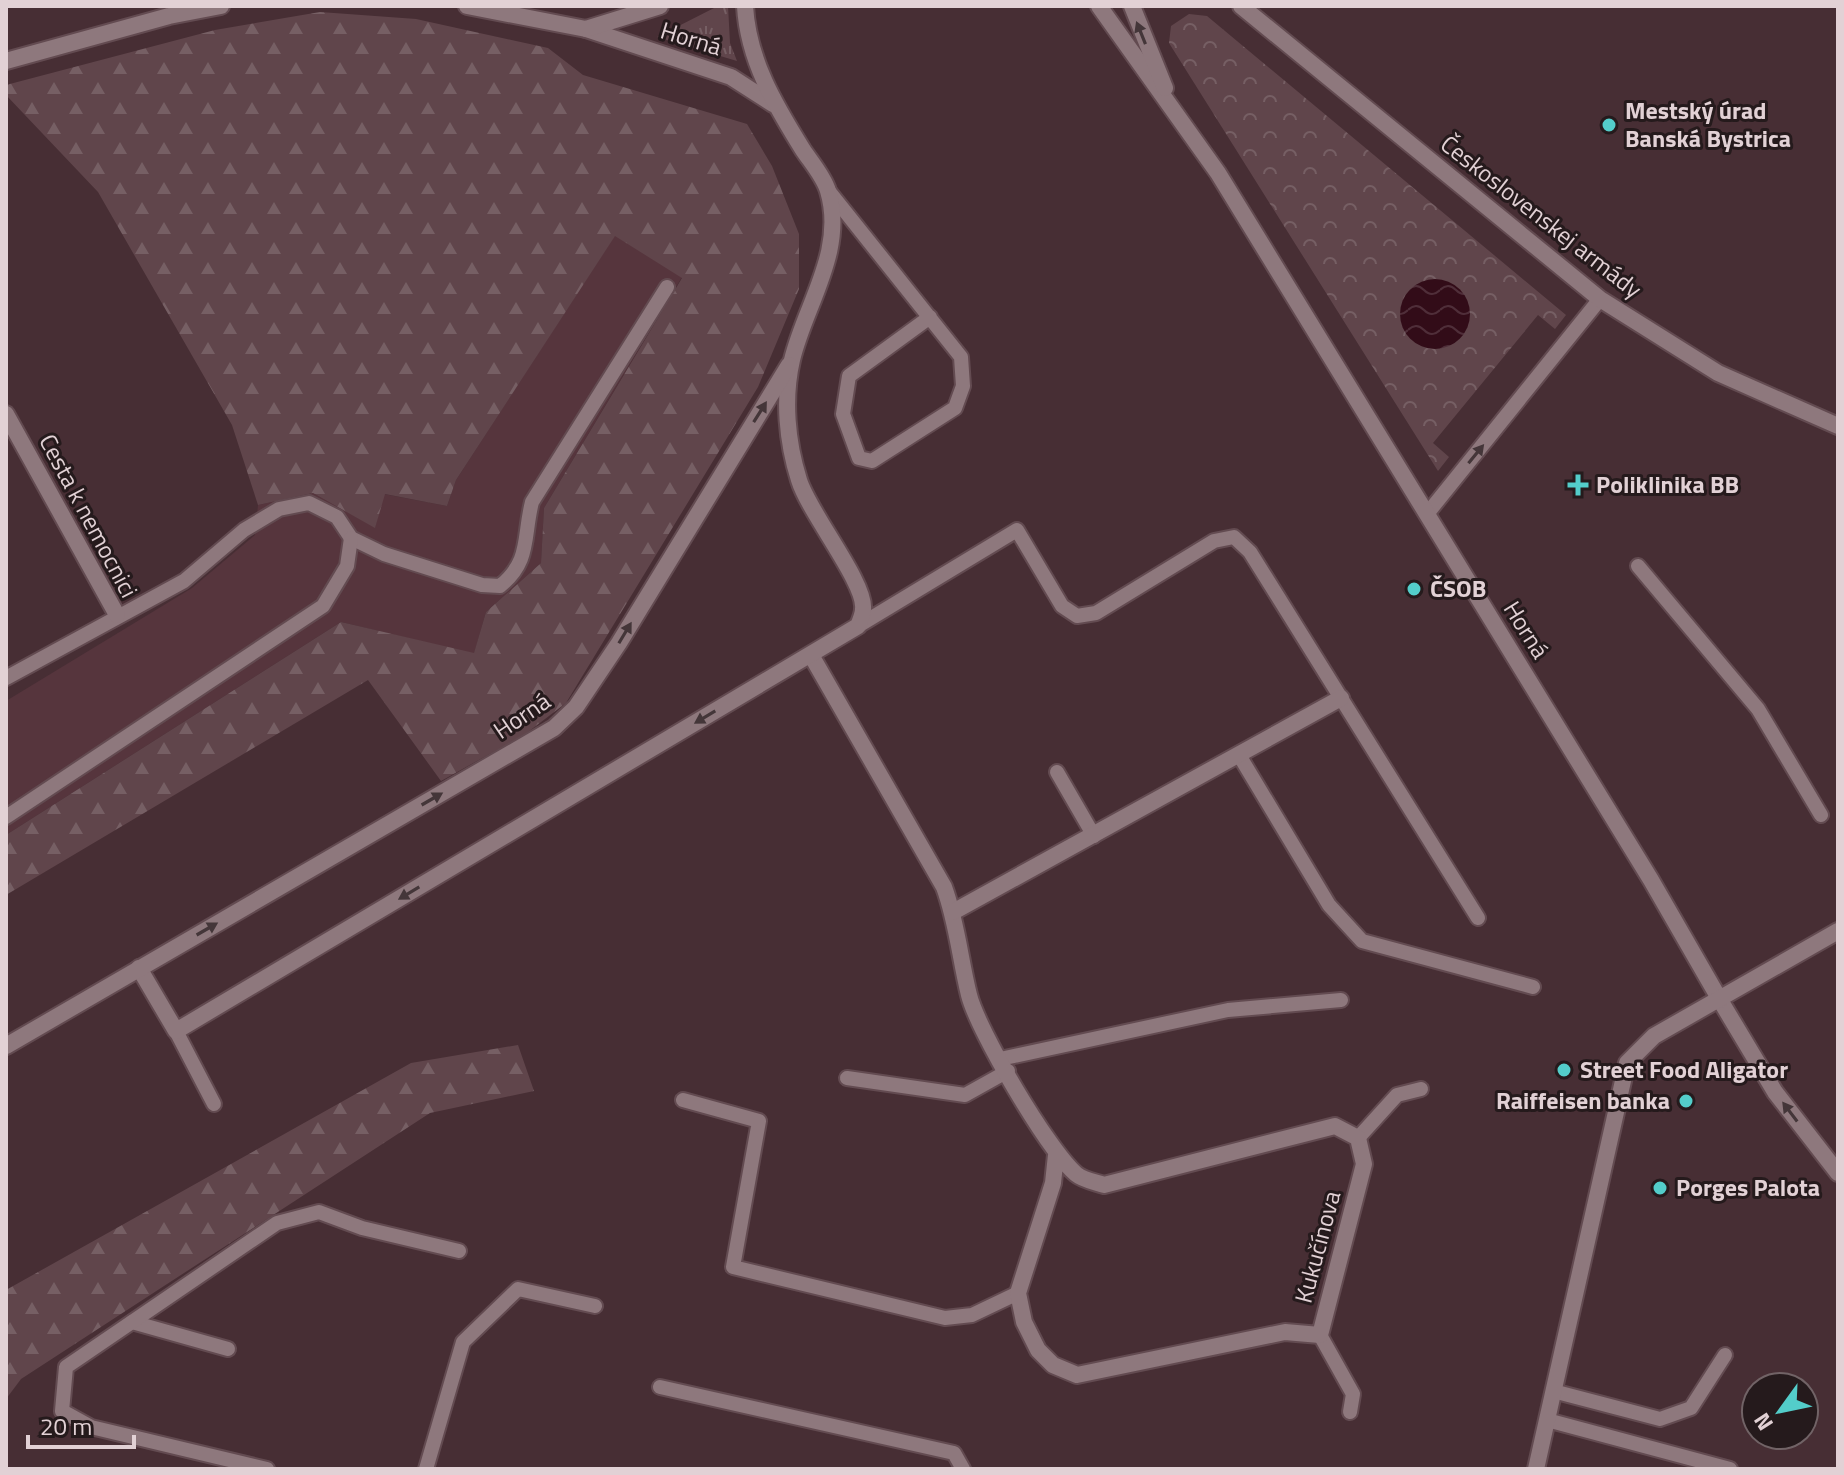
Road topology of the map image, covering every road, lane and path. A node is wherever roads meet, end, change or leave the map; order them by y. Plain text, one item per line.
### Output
1 (221, 6) edge
2 (467, 6) edge
3 (660, 6) edge
4 (745, 6) edge
5 (1099, 6) edge
6 (1132, 6) edge
7 (1241, 6) edge
8 (586, 29) junction
9 (6, 61) edge
10 (775, 106) junction
11 (1175, 111) junction
12 (828, 190) junction
13 (667, 287) dead end
14 (1600, 299) junction
15 (930, 317) junction
16 (792, 361) junction
17 (6, 414) edge
18 (1838, 426) edge
19 (1427, 514) junction
20 (351, 538) junction
21 (1638, 566) dead end
22 (117, 615) junction
23 (858, 626) junction
24 (811, 655) junction
25 (6, 677) edge
26 (1341, 698) junction
27 (1239, 755) junction
28 (1057, 772) dead end
29 (1821, 815) dead end
30 (6, 817) edge
31 (1094, 836) junction
32 (953, 912) junction
33 (1478, 918) dead end
34 (1838, 931) edge
35 (139, 968) junction
36 (1533, 987) dead end
37 (1341, 1000) dead end
38 (1720, 1000) junction
39 (176, 1031) junction
40 (6, 1046) edge
41 (1004, 1065) junction
42 (847, 1078) dead end
43 (1421, 1089) dead end
44 (683, 1100) dead end
45 (214, 1104) dead end
46 (1358, 1138) junction
47 (1056, 1155) junction
48 (1838, 1173) edge
49 (459, 1251) dead end
50 (1018, 1293) junction
51 (595, 1306) dead end
52 (132, 1322) junction
53 (1320, 1335) junction
54 (228, 1349) dead end
55 (1725, 1355) dead end
56 (660, 1387) dead end
57 (1553, 1391) junction
58 (1350, 1412) dead end
59 (1547, 1420) junction
60 (267, 1469) edge
61 (426, 1469) edge
62 (963, 1469) edge
63 (1536, 1469) edge
64 (1730, 1469) edge

1 - 9 street
2 - 8 street
3 - 8 street
4 - 10 street, Horná
5 - 11 street, Horná
11 -> 6 street, Horná
7 - 14 street, Československej armády
8 - 10 street, Horná
10 - 12 street, Horná
11 - 19 street, Horná
12 - 15 lane
12 - 16 street, Horná
13 - 20 lane
14 - 18 street, Československej armády
19 -> 14 lane
15 - 15 lane
16 - 23 street, Horná
35 -> 16 street, Horná
17 - 22 street, Cesta k nemocnici
19 - 38 street, Horná
20 - 22 lane
20 - 30 lane
21 - 29 lane
22 - 25 lane, Cesta k nemocnici
23 - 24 street
23 - 26 lane
24 - 32 street
24 -> 39 street
26 - 27 street
26 - 33 lane
27 - 31 street
27 - 36 lane
28 - 31 lane
31 - 32 street
32 - 41 street
34 - 38 street
35 - 39 street
35 - 40 street, Horná
37 - 41 lane
48 -> 38 street, Horná
38 - 57 street
39 - 45 lane
41 - 42 lane
41 - 47 street
43 - 46 lane
44 - 50 lane
46 - 47 street
46 - 53 street, Kukučínova
47 - 50 street
49 - 52 lane
50 - 53 street, Kukučínova
51 - 61 lane
52 - 54 lane
52 - 60 lane
53 - 58 lane
55 - 57 lane
56 - 62 lane
57 - 59 street
59 - 63 street
59 - 64 lane

